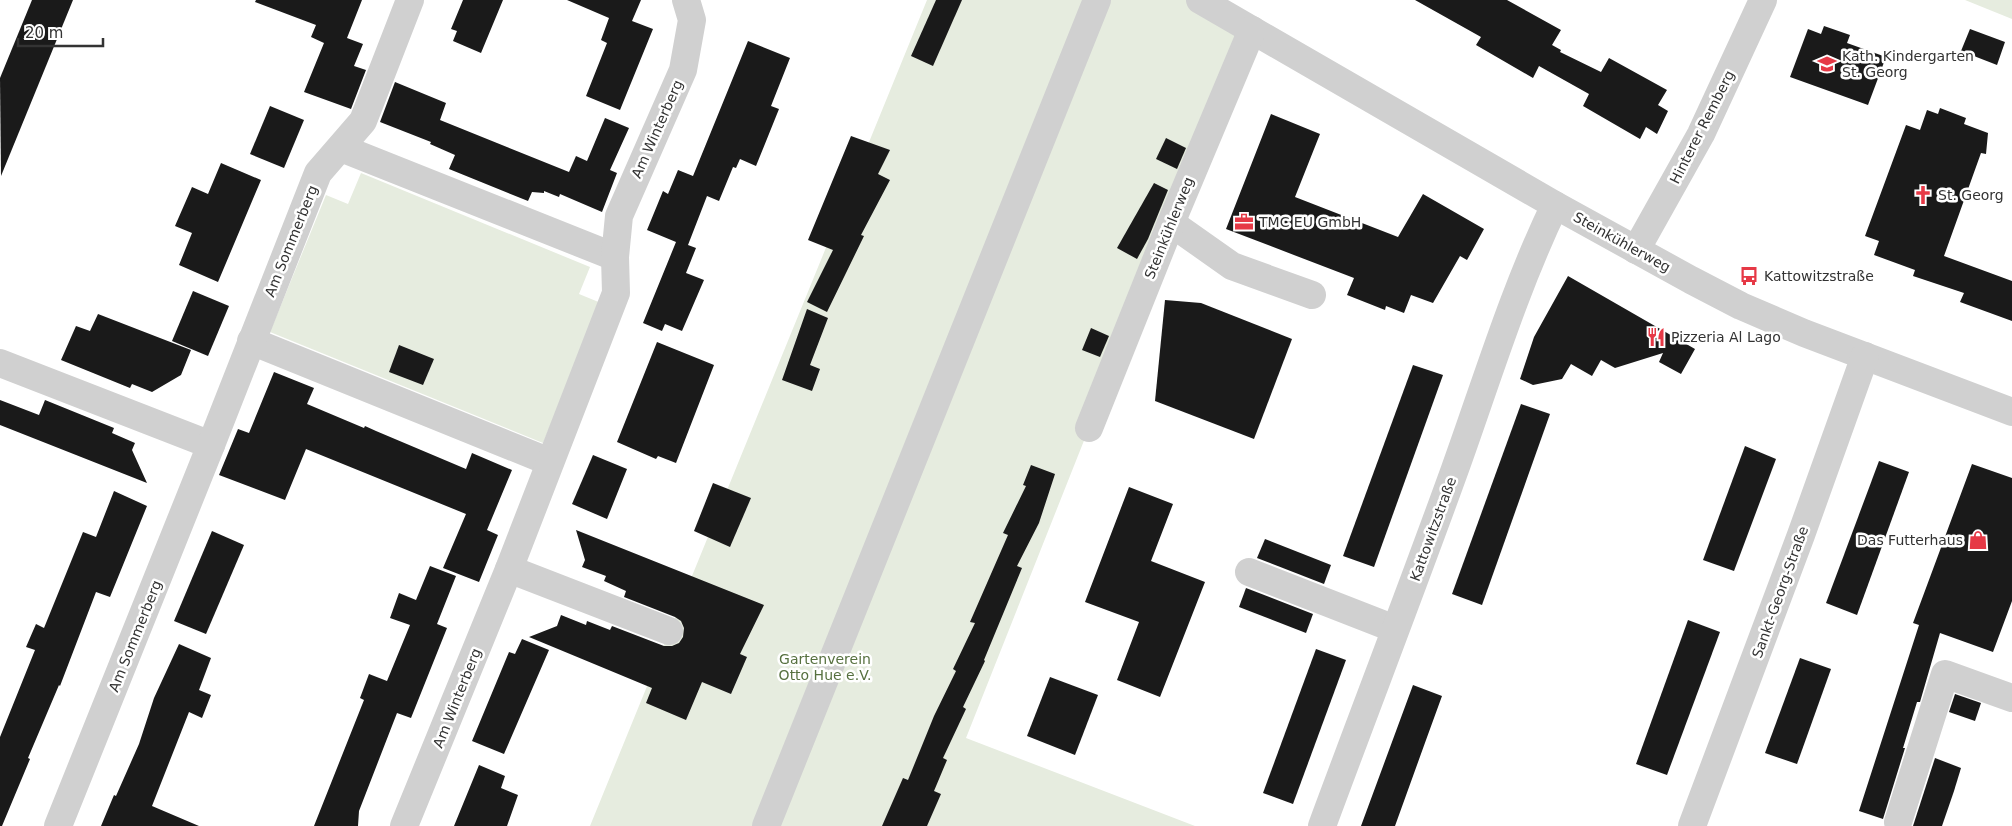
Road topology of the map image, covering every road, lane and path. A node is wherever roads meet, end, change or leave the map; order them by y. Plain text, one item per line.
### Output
1 (410, 0) edge
2 (686, 0) edge
3 (1097, 0) edge
4 (1200, 0) edge
5 (1763, 0) edge
6 (1252, 30) junction
7 (341, 148) junction
8 (1555, 205) junction
9 (1171, 223) junction
10 (1636, 250) junction
11 (614, 257) junction
12 (1312, 296) dead end
13 (251, 342) junction
14 (1865, 356) junction
15 (0, 363) edge
16 (2012, 412) edge
17 (1089, 428) dead end
18 (211, 445) junction
19 (550, 462) junction
20 (509, 569) junction
21 (1249, 572) dead end
22 (1395, 629) junction
23 (669, 631) dead end
24 (2012, 698) edge
25 (1898, 822) dead end
26 (58, 826) edge
27 (404, 826) edge
28 (766, 826) edge
29 (1322, 826) edge
30 (1692, 826) edge

1 - 7 street, Am Sommerberg
2 - 11 street, Am Winterberg
3 - 28 street
4 - 6 street, Steinkühlerweg
5 - 10 street, Hinterer Remberg
6 - 8 street, Steinkühlerweg
6 - 9 street, Steinkühlerweg
7 - 11 street
7 - 13 street, Am Sommerberg
8 - 10 street, Steinkühlerweg
8 - 22 street, Kattowitzstraße
9 - 12 street
9 - 17 street, Steinkühlerweg
10 - 14 street, Steinkühlerweg
11 - 19 street, Am Winterberg
13 - 18 street, Am Sommerberg
13 - 19 street
14 - 16 street, Steinkühlerweg
14 - 30 street, Sankt-Georg-Straße
15 - 18 street
18 - 26 street, Am Sommerberg
19 - 20 street, Am Winterberg
20 - 23 street
20 - 27 street, Am Winterberg
21 - 22 street
22 - 29 street, Kattowitzstraße
24 - 25 street

